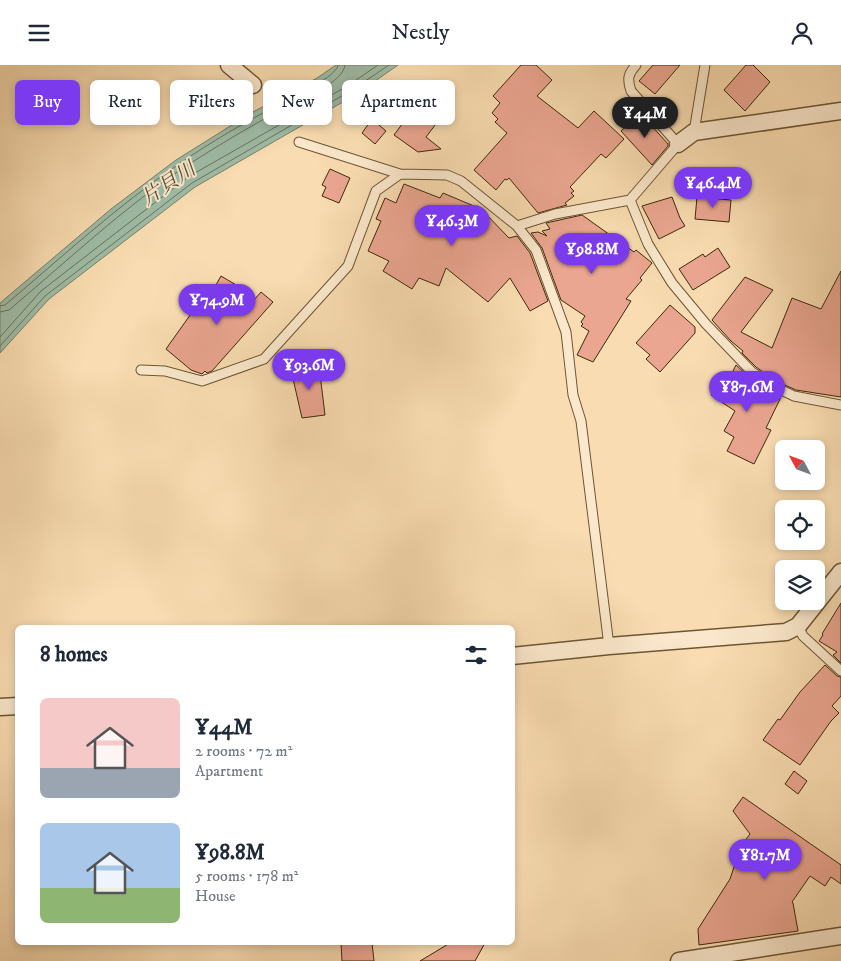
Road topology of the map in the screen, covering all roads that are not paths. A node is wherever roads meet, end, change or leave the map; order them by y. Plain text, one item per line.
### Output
1 (229, 65) edge
2 (636, 65) edge
3 (705, 65) edge
4 (247, 80) edge
5 (841, 111) edge
6 (694, 133) junction
7 (299, 142) dead end
8 (678, 144) junction
9 (400, 174) junction
10 (630, 200) junction
11 (517, 226) junction
12 (141, 370) dead end
13 (841, 405) edge
14 (841, 571) edge
15 (798, 626) junction
16 (609, 646) junction
17 (515, 656) edge
18 (841, 671) edge
19 (15, 706) edge
20 (0, 707) edge
21 (841, 936) edge
22 (679, 961) edge

1 - 4 street
2 - 8 lane
3 - 6 lane
5 - 6 street
6 - 8 street
7 - 9 lane
8 - 10 lane
9 - 11 lane
9 - 12 lane
10 - 11 lane
10 - 13 lane
11 - 16 lane
14 - 15 street
15 - 16 street
15 - 18 lane
16 - 17 street
19 - 20 street
21 - 22 street

